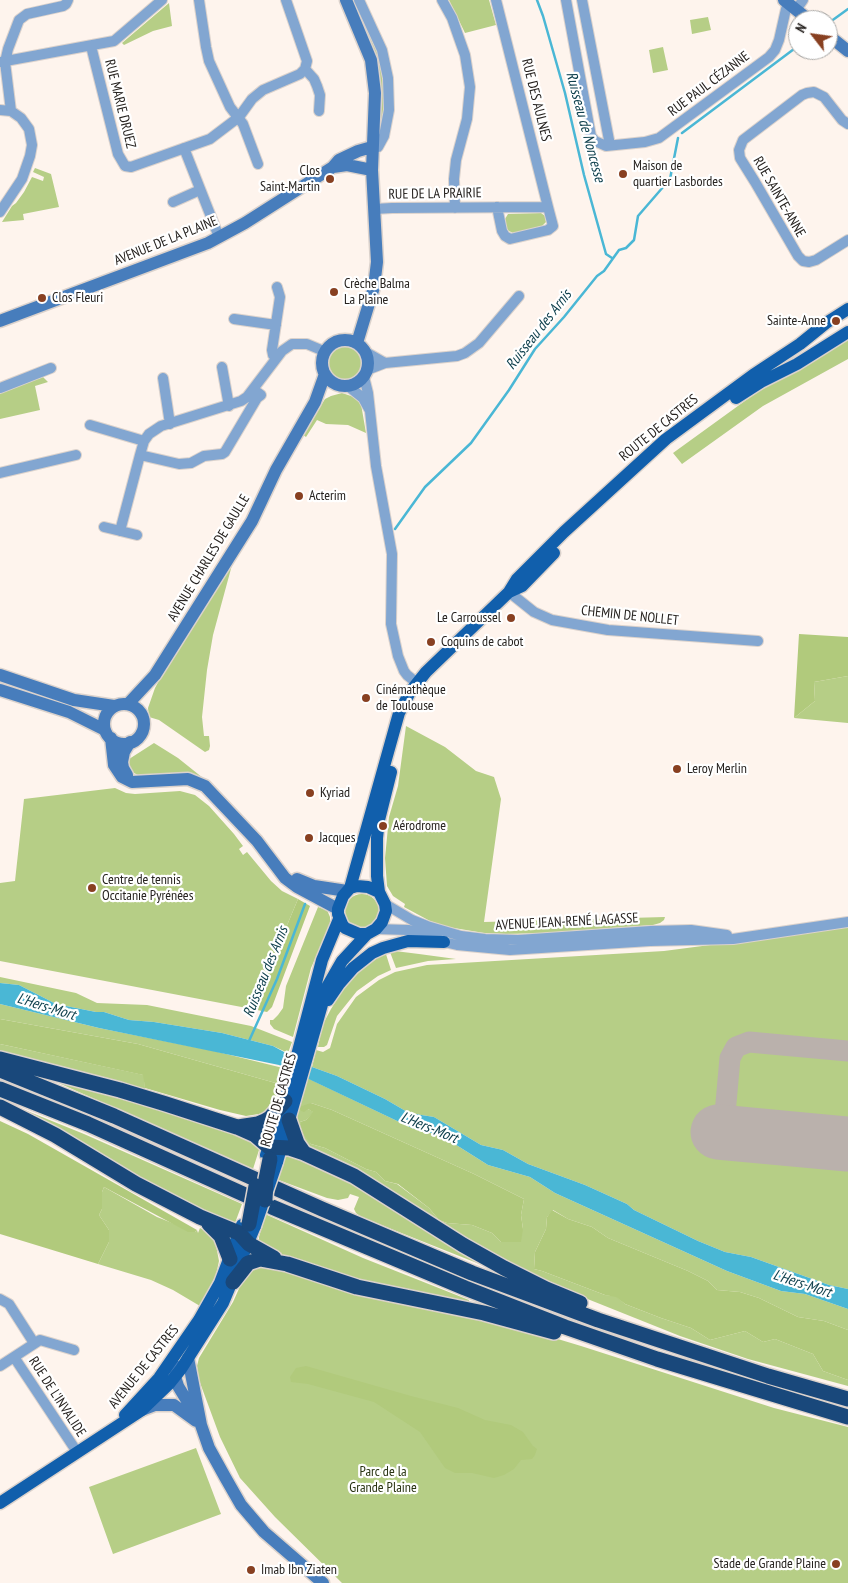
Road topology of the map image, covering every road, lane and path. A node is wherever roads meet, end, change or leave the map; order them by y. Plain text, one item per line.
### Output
1 (68, 0) edge
2 (162, 0) edge
3 (198, 0) edge
4 (286, 0) edge
5 (346, 0) edge
6 (359, 0) edge
7 (442, 0) edge
8 (496, 0) edge
9 (566, 0) edge
10 (582, 0) edge
11 (793, 4) edge
12 (48, 5) edge
13 (838, 43) edge
14 (91, 46) junction
15 (848, 51) edge
16 (3, 62) edge
17 (305, 69) junction
18 (5, 111) edge
19 (319, 111) dead end
20 (239, 117) junction
21 (848, 124) edge
22 (610, 146) junction
23 (372, 147) junction
24 (184, 148) junction
25 (258, 164) dead end
26 (333, 167) junction
27 (372, 170) junction
28 (200, 190) junction
29 (174, 202) dead end
30 (497, 207) junction
31 (548, 207) junction
32 (455, 208) junction
33 (374, 209) junction
34 (0, 212) edge
35 (219, 237) junction
36 (848, 240) edge
37 (277, 286) dead end
38 (519, 296) dead end
39 (848, 309) edge
40 (234, 319) dead end
41 (0, 321) edge
42 (276, 325) junction
43 (848, 332) edge
44 (356, 345) junction
45 (326, 352) junction
46 (276, 358) junction
47 (385, 363) junction
48 (222, 367) dead end
49 (52, 368) dead end
50 (365, 373) junction
51 (325, 374) junction
52 (163, 378) dead end
53 (342, 385) junction
54 (0, 388) edge
55 (253, 389) junction
56 (314, 402) junction
57 (229, 406) junction
58 (370, 411) junction
59 (170, 424) junction
60 (90, 425) dead end
61 (144, 441) junction
62 (140, 455) junction
63 (76, 456) dead end
64 (0, 473) edge
65 (104, 526) dead end
66 (120, 531) junction
67 (137, 535) dead end
68 (509, 592) junction
69 (758, 640) dead end
70 (0, 676) edge
71 (417, 682) junction
72 (0, 690) edge
73 (145, 691) junction
74 (128, 704) junction
75 (114, 706) junction
76 (141, 714) junction
77 (395, 726) junction
78 (108, 734) junction
79 (130, 742) junction
80 (141, 782) junction
81 (258, 843) junction
82 (348, 889) junction
83 (387, 902) junction
84 (338, 914) junction
85 (848, 922) edge
86 (372, 931) junction
87 (691, 935) junction
88 (444, 942) junction
89 (319, 1014) junction
90 (308, 1036) junction
91 (0, 1060) edge
92 (0, 1070) edge
93 (0, 1089) edge
94 (289, 1103) junction
95 (0, 1107) edge
96 (289, 1120) junction
97 (237, 1127) junction
98 (304, 1153) junction
99 (273, 1155) junction
100 (256, 1186) joint
101 (264, 1200) joint
102 (200, 1217) junction
103 (247, 1230) junction
104 (287, 1264) junction
105 (229, 1271) junction
106 (0, 1300) edge
107 (608, 1323) junction
108 (186, 1341) junction
109 (34, 1343) junction
110 (74, 1350) dead end
111 (14, 1357) junction
112 (188, 1358) junction
113 (657, 1359) junction
114 (0, 1366) edge
115 (175, 1377) junction
116 (159, 1378) junction
117 (194, 1394) junction
118 (848, 1399) edge
119 (142, 1410) junction
120 (848, 1417) edge
121 (201, 1425) junction
122 (114, 1428) junction
123 (77, 1452) junction
124 (0, 1503) edge
125 (320, 1582) edge

1 - 12 street
2 - 14 street
3 - 20 street
4 - 17 street
5 - 23 street
6 - 23 street
7 - 32 street
8 - 31 street, RUE DES AULNES
9 - 22 street
10 - 22 street
11 - 22 street, RUE PAUL CÉZANNE
12 - 16 street
13 - 15 street
14 - 16 street
14 - 24 street, RUE MARIE DRUEZ
16 - 18 street
17 - 19 street
17 - 20 street, RUE MARIE DRUEZ
18 - 34 street
20 - 24 street, RUE MARIE DRUEZ
20 - 25 street
21 - 36 street, RUE SAINTE-ANNE
23 - 26 street, AVENUE DE LA PLAINE
23 - 27 street
24 - 28 street
26 - 27 street
26 - 35 street, AVENUE DE LA PLAINE
27 - 33 street
28 - 29 street
28 - 35 street
30 - 31 street, RUE DE LA PRAIRIE
30 - 31 street, RUE DE LA PRAIRIE
30 - 32 street, RUE DE LA PRAIRIE
32 - 33 street, RUE DE LA PRAIRIE
33 - 44 street
35 - 41 street, AVENUE DE LA PLAINE
37 - 42 street
38 - 47 street
39 - 68 main road, ROUTE DE CASTRES
40 - 42 street
42 - 46 street
43 - 68 main road, ROUTE DE CASTRES
44 - 45 street
44 - 47 street
44 - 50 street
45 - 46 street
45 - 51 street
46 - 55 street
47 - 50 street
48 - 57 street
49 - 54 street
50 - 53 street
50 - 58 street
51 - 53 street
51 - 56 street, AVENUE CHARLES DE GAULLE
52 - 59 street
53 - 56 street, AVENUE CHARLES DE GAULLE
53 - 58 street
55 - 57 street
55 - 62 street
56 - 73 street, AVENUE CHARLES DE GAULLE
57 - 59 street
58 - 71 street
59 - 61 street
60 - 61 street
61 - 62 street
62 - 66 street
63 - 64 street
65 - 66 street
66 - 67 street
68 - 69 street, CHEMIN DE NOLLET
68 - 71 main road, ROUTE DE CASTRES
70 - 75 street
71 - 77 main road, ROUTE DE CASTRES
72 - 78 street
73 - 74 street, AVENUE CHARLES DE GAULLE
73 - 76 street, AVENUE CHARLES DE GAULLE
74 - 75 street
74 - 76 street
75 - 78 street
76 - 79 street
77 - 82 main road, ROUTE DE CASTRES
77 - 83 main road, ROUTE DE CASTRES
78 - 79 street
78 - 80 street
79 - 80 street
80 - 81 street
81 - 82 street
81 - 84 street
82 - 83 main road
82 - 84 main road
83 - 86 main road
83 - 87 street, AVENUE JEAN-RENÉ LAGASSE
84 - 86 main road
84 - 90 main road, ROUTE DE CASTRES
85 - 87 street, AVENUE JEAN-RENÉ LAGASSE
86 - 88 street, AVENUE JEAN-RENÉ LAGASSE
86 - 89 main road, ROUTE DE CASTRES
87 - 88 street, AVENUE JEAN-RENÉ LAGASSE
88 - 89 main road
89 - 90 main road, ROUTE DE CASTRES
90 - 94 main road, ROUTE DE CASTRES
91 - 97 highway
92 - 107 highway
93 - 113 highway
94 - 96 main road, ROUTE DE CASTRES
94 - 97 highway
94 - 99 main road, ROUTE DE CASTRES
95 - 102 highway
96 - 98 highway
96 - 99 main road, ROUTE DE CASTRES
97 - 99 highway
98 - 99 highway
98 - 107 highway
99 - 100 main road, ROUTE DE CASTRES
99 - 101 highway, bridge
100 - 103 highway, bridge
101 - 103 main road, bridge
102 - 103 highway
102 - 105 highway
103 - 104 highway
103 - 105 main road
103 - 105 main road
104 - 105 highway
104 - 113 highway
105 - 108 main road, AVENUE DE CASTRES
105 - 112 main road, AVENUE DE CASTRES
106 - 109 street
107 - 118 highway
108 - 115 street
108 - 116 main road, AVENUE DE CASTRES
109 - 110 street
109 - 111 street
111 - 114 street
111 - 123 street, RUE DE L'INVALIDE
112 - 115 main road, AVENUE DE CASTRES
112 - 117 street
113 - 120 highway
115 - 116 street
115 - 117 street
115 - 119 main road, AVENUE DE CASTRES
115 - 121 street
116 - 122 main road, AVENUE DE CASTRES
117 - 121 street
119 - 121 street
119 - 122 main road, AVENUE DE CASTRES
121 - 125 street
122 - 123 main road, AVENUE DE CASTRES
123 - 124 main road, AVENUE DE CASTRES

